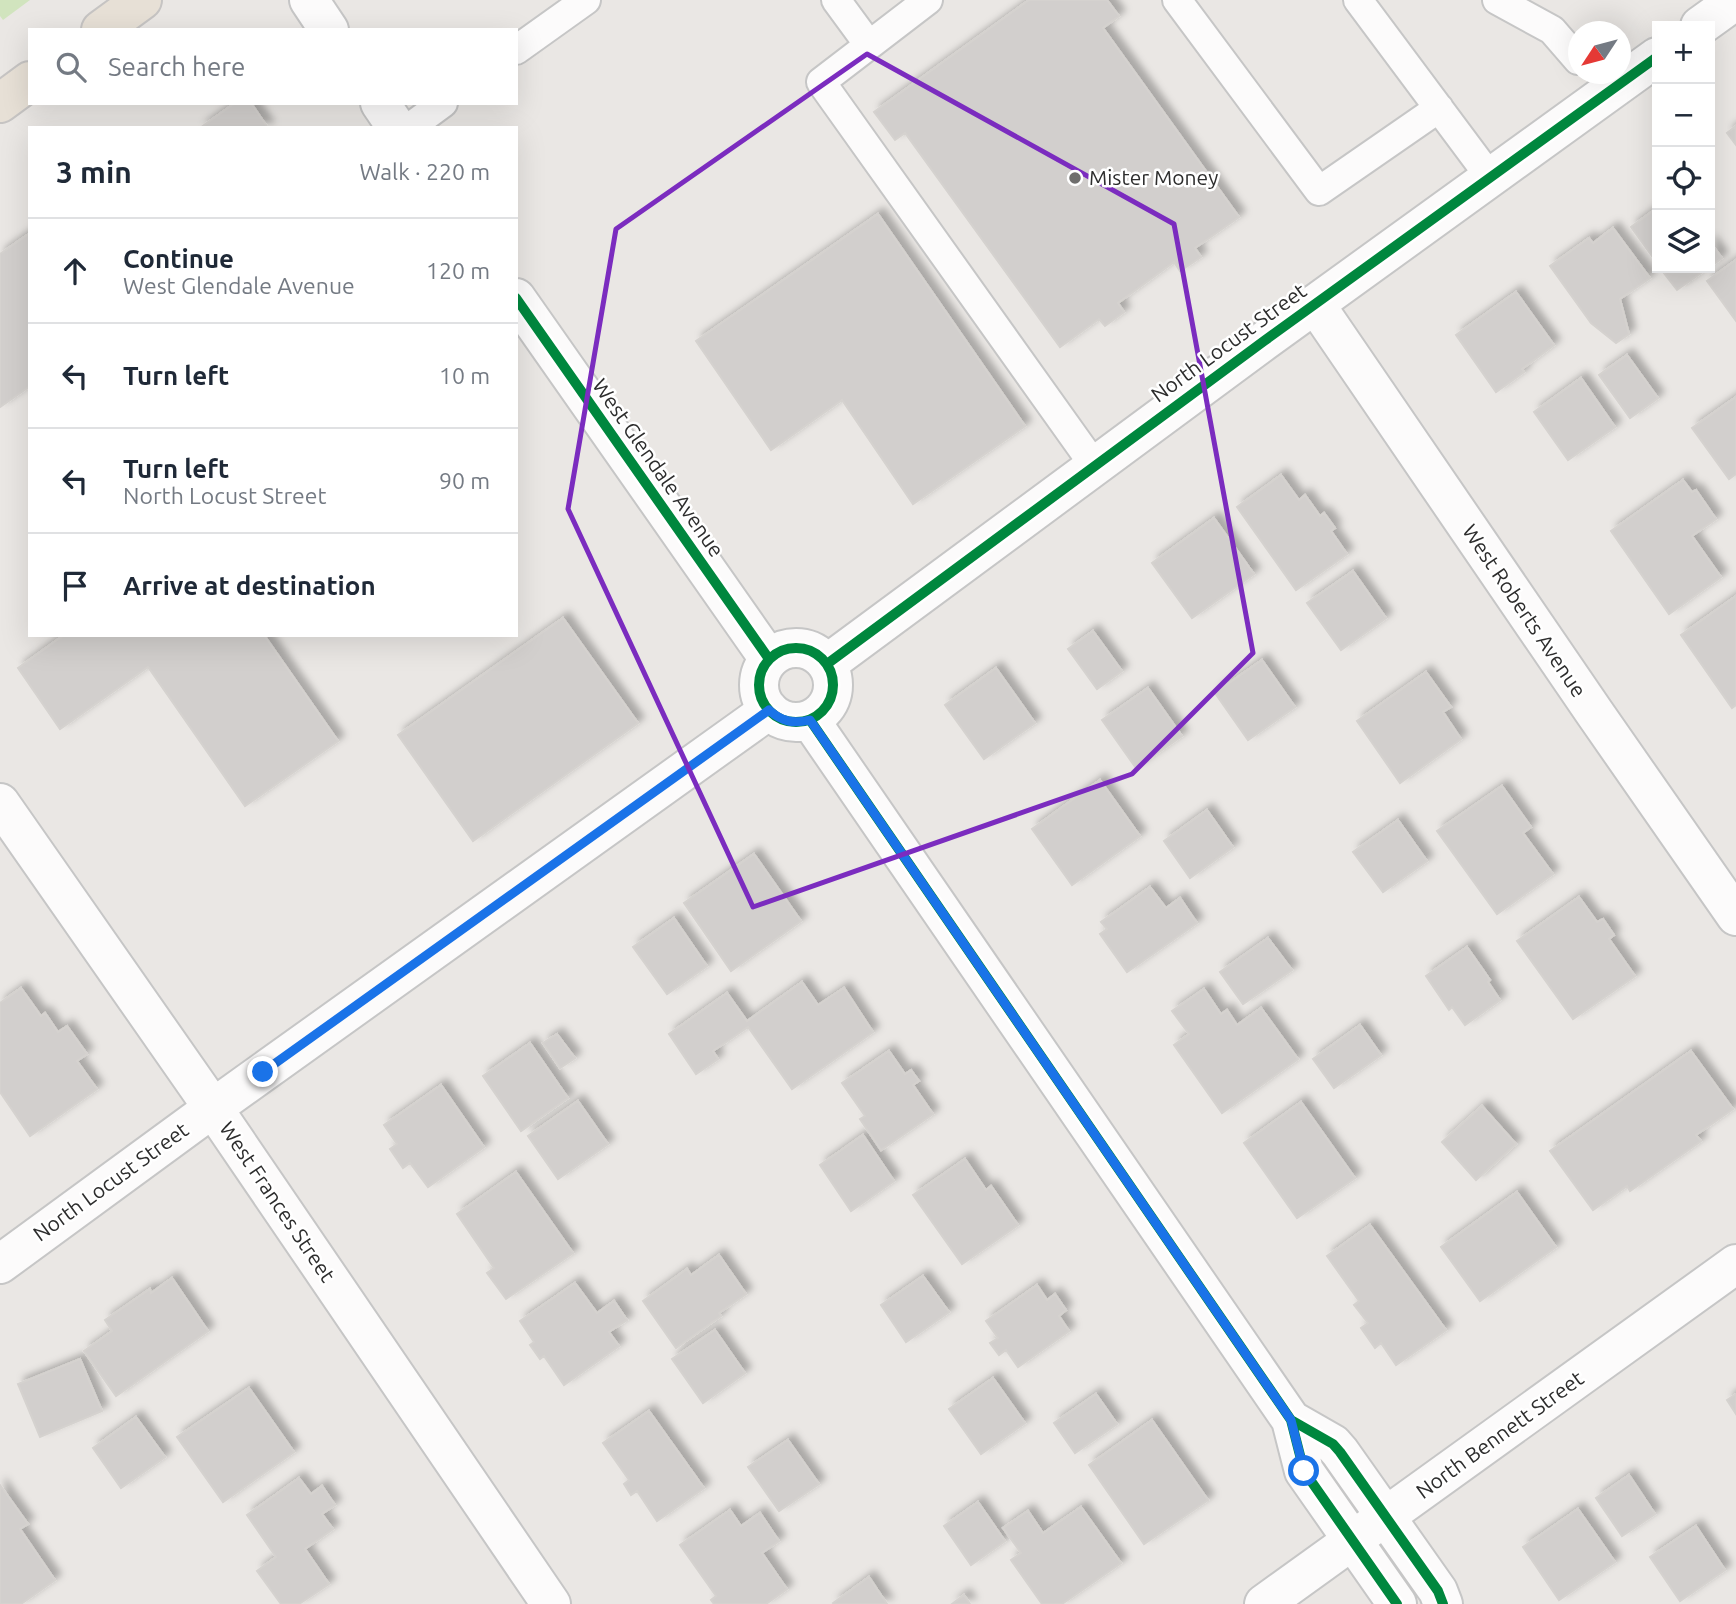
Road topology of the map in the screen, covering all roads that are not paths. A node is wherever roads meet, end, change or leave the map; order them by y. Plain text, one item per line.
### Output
1 (142, 0) edge
2 (309, 0) edge
3 (586, 0) edge
4 (836, 0) edge
5 (928, 0) edge
6 (1177, 0) edge
7 (1358, 0) edge
8 (1497, 0) edge
9 (1732, 1) edge
10 (1706, 21) edge
11 (104, 28) edge
12 (328, 28) edge
13 (869, 45) junction
14 (1568, 48) edge
15 (518, 49) edge
16 (1652, 59) edge
17 (1631, 69) edge
18 (28, 82) edge
19 (1598, 84) edge
20 (0, 103) edge
21 (381, 105) edge
22 (440, 105) edge
23 (1439, 108) junction
24 (396, 126) edge
25 (412, 126) edge
26 (1490, 177) junction
27 (518, 301) edge
28 (1315, 304) junction
29 (1094, 465) junction
30 (769, 659) junction
31 (827, 664) junction
32 (769, 710) junction
33 (810, 720) junction
34 (0, 803) edge
35 (1736, 916) edge
36 (213, 1108) junction
37 (0, 1264) edge
38 (1736, 1264) edge
39 (1291, 1420) junction
40 (1386, 1517) junction
41 (1352, 1540) junction
42 (551, 1604) edge
43 (1264, 1604) edge
44 (1397, 1604) edge
45 (1443, 1604) edge

1 - 11 main road
2 - 12 street
3 - 15 lane
4 - 13 lane
5 - 13 lane
6 - 23 lane
7 - 23 lane
8 - 14 lane
9 - 10 street
13 - 29 lane
16 - 17 street, North Locust Street
18 - 20 main road
19 - 26 street, North Locust Street
21 - 24 street
22 - 25 lane
23 - 26 lane
26 - 28 street, North Locust Street
27 - 30 street, West Glendale Avenue
28 - 29 street, North Locust Street
28 - 35 street, West Roberts Avenue
29 - 31 street, North Locust Street
30 - 31 street
30 - 32 street
31 - 33 street
32 - 33 street
32 - 36 street, North Locust Street
33 - 39 street
34 - 36 street, West Frances Street
36 - 37 street, North Locust Street
36 - 42 street, West Frances Street
38 - 40 street, North Bennett Street
39 - 40 street
39 - 41 street
40 - 41 street, North Bennett Street
40 - 45 street
41 - 43 street, North Bennett Street
41 - 44 street

